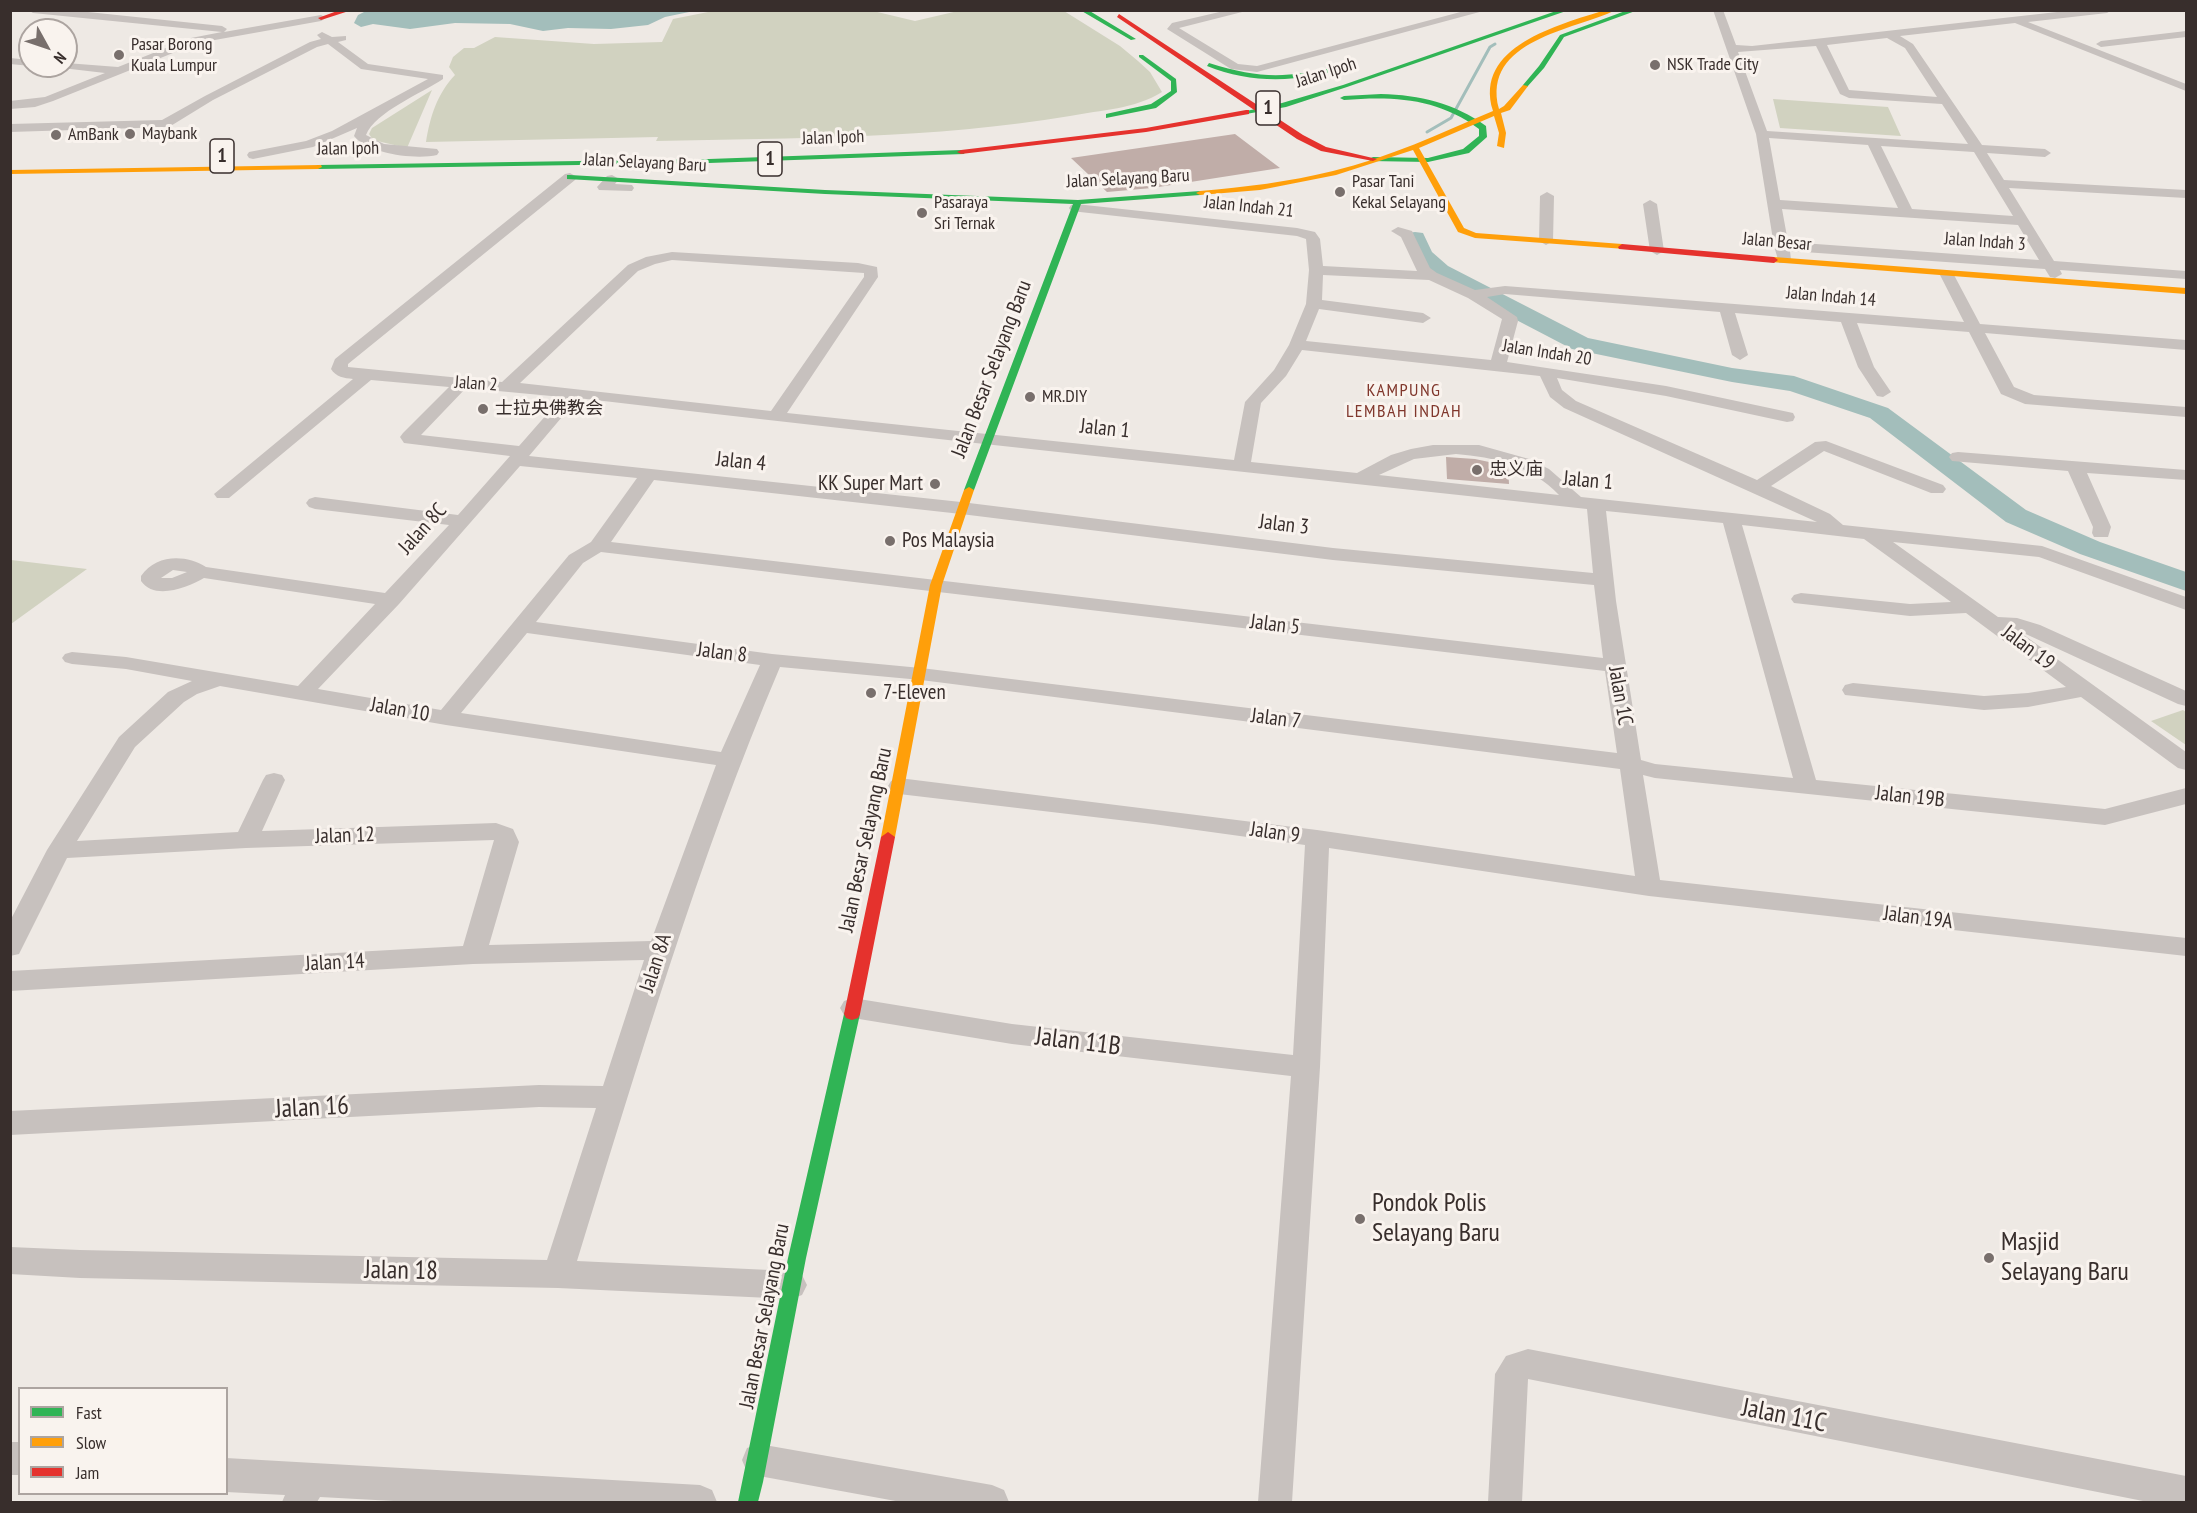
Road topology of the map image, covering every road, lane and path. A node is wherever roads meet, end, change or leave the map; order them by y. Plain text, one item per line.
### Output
1 (33, 10) edge
2 (99, 10) edge
3 (290, 10) edge
4 (1076, 10) edge
5 (1083, 10) edge
6 (1245, 10) edge
7 (1482, 10) edge
8 (1532, 10) edge
9 (1566, 10) edge
10 (1613, 10) edge
11 (1635, 10) edge
12 (1718, 10) edge
13 (2106, 10) edge
14 (348, 11) edge
15 (1113, 13) edge
16 (315, 15) edge
17 (229, 21) dead end
18 (2015, 21) junction
19 (2128, 28) dead end
20 (238, 31) junction
21 (1888, 34) junction
22 (2187, 34) edge
23 (334, 36) junction
24 (2154, 38) junction
25 (1820, 42) junction
26 (2101, 44) dead end
27 (2176, 46) dead end
28 (1156, 48) junction
29 (1732, 48) junction
30 (1411, 50) junction
31 (1391, 56) dead end
32 (1349, 66) dead end
33 (78, 67) edge
34 (119, 70) junction
35 (1223, 73) junction
36 (1174, 80) junction
37 (2187, 88) edge
38 (1944, 101) junction
39 (10, 105) edge
40 (375, 115) junction
41 (1097, 119) dead end
42 (1065, 125) dead end
43 (10, 128) edge
44 (1028, 133) junction
45 (1762, 134) junction
46 (1872, 141) junction
47 (846, 142) dead end
48 (800, 146) junction
49 (1414, 147) junction
50 (1002, 148) junction
51 (1978, 149) junction
52 (957, 152) junction
53 (1053, 152) dead end
54 (2045, 153) dead end
55 (254, 155) junction
56 (10, 159) edge
57 (434, 159) junction
58 (582, 164) junction
59 (10, 172) edge
60 (570, 177) junction
61 (612, 179) junction
62 (2000, 184) junction
63 (627, 188) dead end
64 (2187, 194) edge
65 (1547, 196) dead end
66 (1650, 204) dead end
67 (1774, 204) junction
68 (1077, 205) junction
69 (1907, 213) junction
70 (2022, 221) junction
71 (1398, 231) dead end
72 (1546, 241) junction
73 (1657, 251) junction
74 (1783, 254) junction
75 (2050, 266) junction
76 (1316, 270) junction
77 (1947, 275) junction
78 (2187, 275) edge
79 (1432, 276) junction
80 (2060, 282) junction
81 (2187, 291) edge
82 (1476, 294) junction
83 (1314, 304) junction
84 (1725, 308) junction
85 (1423, 318) dead end
86 (1847, 318) junction
87 (1974, 328) junction
88 (1297, 345) junction
89 (2187, 345) edge
90 (1740, 355) dead end
91 (1498, 364) junction
92 (1547, 372) junction
93 (367, 375) junction
94 (462, 383) junction
95 (507, 386) junction
96 (1883, 392) dead end
97 (574, 393) junction
98 (2187, 412) edge
99 (776, 416) junction
100 (1787, 417) dead end
101 (986, 440) junction
102 (520, 456) junction
103 (1958, 457) dead end
104 (2075, 466) junction
105 (1241, 467) junction
106 (649, 475) junction
107 (2187, 475) edge
108 (1357, 480) junction
109 (1758, 487) junction
110 (1937, 489) dead end
111 (223, 494) dead end
112 (315, 503) dead end
113 (1587, 504) junction
114 (961, 507) junction
115 (1731, 518) junction
116 (463, 521) junction
117 (1840, 530) junction
118 (1869, 533) junction
119 (2101, 533) dead end
120 (598, 546) junction
121 (201, 572) dead end
122 (1602, 580) junction
123 (936, 585) junction
124 (1801, 599) dead end
125 (392, 600) junction
126 (2187, 604) edge
127 (1972, 607) junction
128 (1994, 622) junction
129 (523, 626) junction
130 (72, 658) dead end
131 (772, 660) junction
132 (1614, 666) junction
133 (921, 674) junction
134 (219, 679) junction
135 (1853, 690) dead end
136 (2084, 690) junction
137 (303, 693) junction
138 (2187, 699) edge
139 (446, 718) junction
140 (729, 760) junction
141 (1631, 764) junction
142 (2187, 764) edge
143 (274, 780) dead end
144 (899, 786) junction
145 (1807, 788) junction
146 (2187, 796) edge
147 (1317, 838) junction
148 (246, 840) junction
149 (59, 850) junction
150 (1649, 887) junction
151 (10, 946) edge
152 (2187, 947) edge
153 (660, 950) junction
154 (473, 955) junction
155 (10, 981) edge
156 (853, 1008) junction
157 (1305, 1067) junction
158 (614, 1097) junction
159 (10, 1123) edge
160 (10, 1260) edge
161 (558, 1274) junction
162 (791, 1285) junction
163 (759, 1460) junction
164 (228, 1475) edge
165 (304, 1492) edge
166 (2187, 1493) edge
167 (517, 1497) edge
168 (700, 1503) edge
169 (748, 1503) edge
170 (992, 1503) edge
171 (1275, 1503) edge
172 (1505, 1503) edge

1 - 20 street
2 - 17 street
3 - 16 street
4 - 36 main road
5 - 28 main road
6 - 7 street
8 - 30 main road, Jalan Ipoh / 1
9 - 50 main road, Jalan Ipoh / 1
10 - 28 main road
11 - 49 main road, Jalan Selayang Baru
12 - 29 street
13 - 18 street
14 - 16 main road
14 - 23 main road
15 - 28 main road
15 - 35 main road
16 - 20 street
16 - 23 street
16 - 23 street
18 - 21 street
18 - 37 street
19 - 24 street
20 - 34 street
21 - 25 street
21 - 38 street
22 - 24 street
23 - 40 street
23 - 43 street
24 - 26 street
24 - 27 street
25 - 29 street
25 - 38 street
28 - 50 main road
29 - 45 street
30 - 31 main road
30 - 44 main road, Jalan Ipoh / 1
32 - 35 main road
33 - 34 street
34 - 39 street
35 - 36 main road
36 - 41 main road
38 - 51 street
40 - 55 street
40 - 57 street
42 - 44 main road
44 - 48 main road, Jalan Ipoh / 1
45 - 46 street
45 - 67 street
46 - 51 street
46 - 69 street
47 - 48 main road
48 - 57 main road, Jalan Ipoh / 1
49 - 68 main road, Jalan Selayang Baru
49 - 72 main road, Jalan Besar
50 - 52 main road, Jalan Ipoh / 1
51 - 54 street
51 - 62 street
52 - 53 main road
52 - 58 main road, Jalan Ipoh / 1
55 - 56 main road, Jalan Ipoh / 1
55 - 57 main road, Jalan Ipoh / 1
57 - 58 main road, Jalan Ipoh / 1
57 - 59 main road, Jalan Ipoh / 1
57 - 60 main road, Jalan Selayang Baru
58 - 60 main road
60 - 61 main road, Jalan Selayang Baru
60 - 93 street, Jalan 2
61 - 63 street
61 - 68 main road, Jalan Selayang Baru
62 - 64 street
62 - 70 street
65 - 72 street
66 - 73 street
67 - 69 street
67 - 74 street
68 - 76 street, Jalan Indah 21
68 - 101 main road, Jalan Besar Selayang Baru
69 - 70 street
70 - 75 street
71 - 79 street
72 - 73 main road, Jalan Besar
73 - 74 main road, Jalan Besar
74 - 75 street, Jalan Indah 3
74 - 77 main road, Jalan Besar
75 - 78 street, Jalan Indah 3
75 - 80 street
76 - 79 street
76 - 83 street, Jalan Indah 21
77 - 80 main road, Jalan Besar
77 - 87 street
79 - 82 street
80 - 81 main road, Jalan Besar
82 - 84 street, Jalan Indah 14
82 - 91 street
83 - 85 street
83 - 88 street, Jalan Indah 21
84 - 86 street, Jalan Indah 14
84 - 90 street
86 - 87 street, Jalan Indah 14
86 - 96 street
87 - 89 street, Jalan Indah 14
87 - 98 street
88 - 91 street, Jalan Indah 20
88 - 105 street, Jalan Indah 21
91 - 92 street, Jalan Indah 20
92 - 100 street, Jalan Indah 20
92 - 109 street
93 - 94 street, Jalan 2
93 - 111 street
94 - 95 street, Jalan 2
94 - 102 street, Jalan 4
95 - 97 street, Jalan 2
95 - 99 street
97 - 99 street, Jalan 2
97 - 102 street, Jalan 8C
99 - 101 street, Jalan 2
101 - 105 street, Jalan 1
101 - 114 main road, Jalan Besar Selayang Baru
102 - 106 street, Jalan 4
102 - 116 street, Jalan 8C
103 - 104 street
104 - 107 street
104 - 119 street
105 - 108 street, Jalan 1
106 - 114 street, Jalan 4
106 - 120 street
108 - 113 street, Jalan 1
108 - 113 street
109 - 110 street
109 - 117 street
112 - 116 street
113 - 115 street, Jalan 1
113 - 122 street, Jalan 1C
114 - 122 street, Jalan 3
114 - 123 main road, Jalan Besar Selayang Baru
115 - 117 street, Jalan 1
115 - 145 street
116 - 125 street, Jalan 8C
117 - 118 street, Jalan 1
118 - 126 street, Jalan 1
118 - 127 street, Jalan 19
120 - 123 street, Jalan 5
120 - 129 street
121 - 125 street
122 - 132 street, Jalan 1C
123 - 132 street, Jalan 5
123 - 133 main road, Jalan Besar Selayang Baru
124 - 127 street
125 - 137 street, Jalan 8C
127 - 128 street, Jalan 19
128 - 136 street, Jalan 19
128 - 138 street
129 - 131 street, Jalan 8
129 - 139 street
130 - 134 street, Jalan 10
131 - 133 street, Jalan 8
131 - 140 street, Jalan 8A
132 - 141 street, Jalan 1C
133 - 141 street, Jalan 7
133 - 144 main road, Jalan Besar Selayang Baru
134 - 137 street, Jalan 10
134 - 149 street
135 - 136 street
136 - 142 street, Jalan 19
137 - 139 street, Jalan 10
139 - 140 street, Jalan 10
140 - 153 street, Jalan 8A
141 - 145 street, Jalan 19B
141 - 150 street, Jalan 1C
143 - 148 street
144 - 147 street, Jalan 9
144 - 156 main road, Jalan Besar Selayang Baru
145 - 146 street, Jalan 19B
147 - 150 street, Jalan 9
147 - 157 street
148 - 149 street, Jalan 12
148 - 154 street, Jalan 12
149 - 151 street
150 - 152 street, Jalan 19A
153 - 154 street, Jalan 14
153 - 158 street, Jalan 8A
154 - 155 street, Jalan 14
156 - 157 street, Jalan 11B
156 - 162 main road, Jalan Besar Selayang Baru
157 - 171 street
158 - 159 street, Jalan 16
158 - 161 street, Jalan 8A
160 - 161 street, Jalan 18
161 - 162 street, Jalan 18
162 - 163 main road, Jalan Besar Selayang Baru
163 - 169 main road, Jalan Besar Selayang Baru
163 - 170 street
164 - 165 street
165 - 167 street
166 - 172 street, Jalan 11C
167 - 168 street

